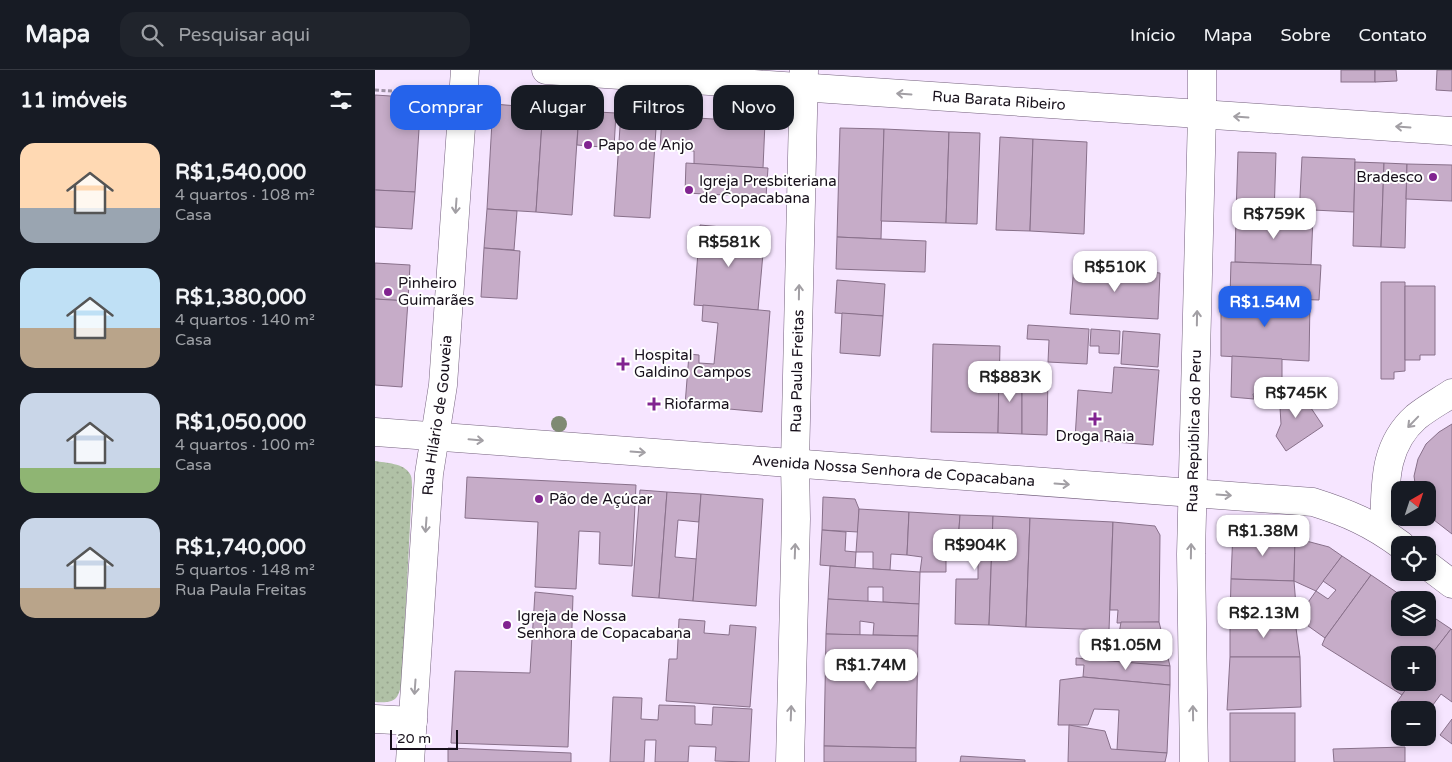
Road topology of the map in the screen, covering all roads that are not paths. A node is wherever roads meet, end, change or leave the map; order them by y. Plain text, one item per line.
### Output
1 (465, 70) edge
2 (546, 70) edge
3 (1202, 70) edge
4 (804, 79) edge
5 (1203, 114) junction
6 (1452, 131) edge
7 (1452, 393) edge
8 (375, 432) edge
9 (434, 436) junction
10 (795, 464) junction
11 (1193, 493) junction
12 (1393, 536) edge
13 (1391, 538) edge
14 (1436, 572) edge
15 (1452, 584) edge
16 (375, 718) edge
17 (413, 721) junction
18 (410, 762) edge
19 (789, 762) edge
20 (1194, 762) edge

1 -> 9 street, Rua Hilário de Gouveia
2 - 4 street, Rua Barata Ribeiro
3 - 5 street, Rua República do Peru
5 -> 4 street, Rua Barata Ribeiro
10 -> 4 street, Rua Paula Freitas
6 -> 5 street, Rua Barata Ribeiro
11 -> 5 street, Rua República do Peru
7 -> 12 street
8 - 9 street, Avenida Nossa Senhora de Copacabana
9 -> 10 street, Avenida Nossa Senhora de Copacabana
9 -> 17 street, Rua Hilário de Gouveia
10 -> 11 street, Avenida Nossa Senhora de Copacabana
19 -> 10 street, Rua Paula Freitas
11 -> 13 street, Avenida Nossa Senhora de Copacabana
20 -> 11 street, Rua República do Peru
14 - 15 street
16 - 17 street
17 - 18 street, Rua Hilário de Gouveia

